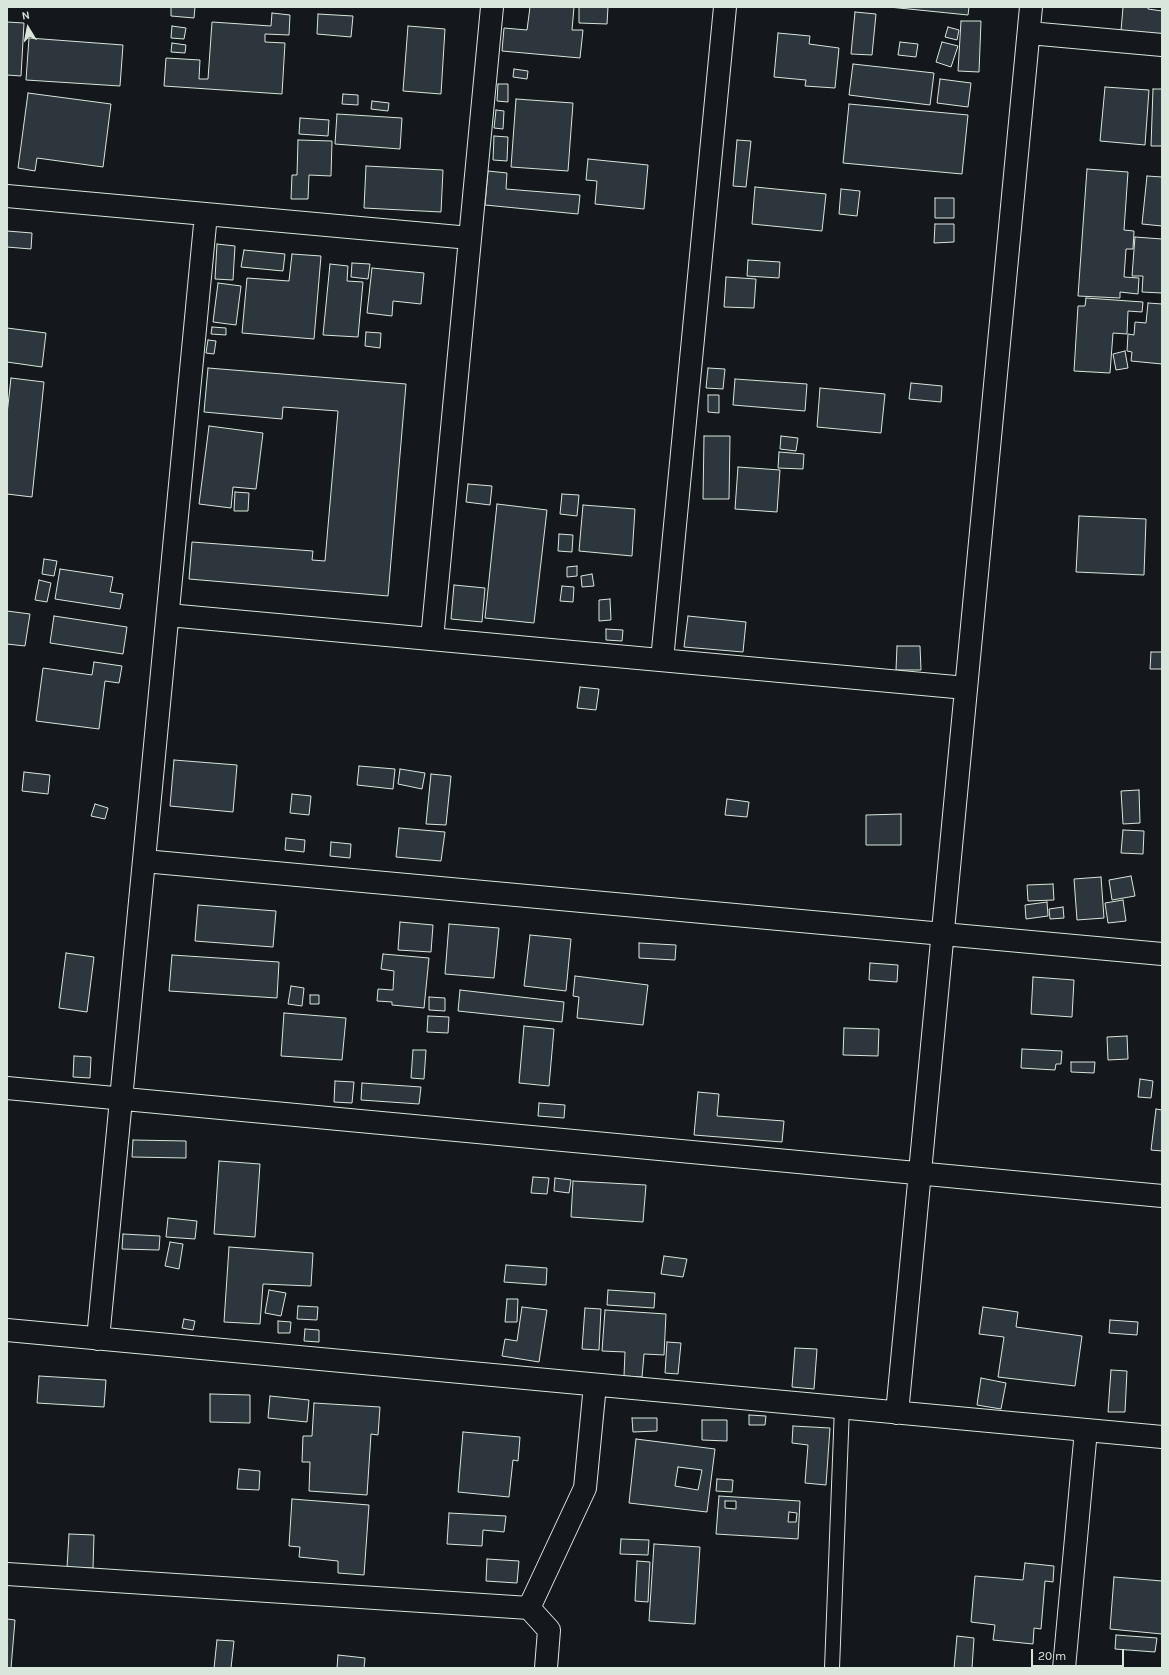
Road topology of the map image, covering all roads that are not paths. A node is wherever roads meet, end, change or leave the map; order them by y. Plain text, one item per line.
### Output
1 (492, 7) edge
2 (724, 7) edge
3 (1031, 7) edge
4 (1029, 33) junction
5 (1162, 45) edge
6 (7, 196) edge
7 (206, 214) junction
8 (470, 238) junction
9 (168, 614) junction
10 (432, 639) junction
11 (662, 660) junction
12 (966, 688) junction
13 (144, 861) junction
14 (943, 934) junction
15 (1162, 954) edge
16 (7, 1088) edge
17 (122, 1100) junction
18 (920, 1173) junction
19 (1162, 1196) edge
20 (7, 1330) edge
21 (98, 1339) junction
22 (595, 1385) junction
23 (842, 1407) junction
24 (897, 1413) junction
25 (1086, 1430) junction
26 (1162, 1437) edge
27 (7, 1574) edge
28 (529, 1608) junction
29 (546, 1668) edge
30 (832, 1668) edge
31 (1064, 1668) edge

1 - 8 street
2 - 11 street
3 - 4 street
4 - 5 street
4 - 12 street
6 - 7 street
7 - 8 street
7 - 9 street
8 - 10 street
9 - 10 street
9 - 13 street
10 - 11 street
11 - 12 street
12 - 14 street
13 - 14 street
13 - 17 street
14 - 15 street
14 - 18 street
16 - 17 street
17 - 18 street
17 - 21 street
18 - 19 street
18 - 24 street
20 - 21 street
21 - 22 street
22 - 23 street
22 - 28 street
23 - 24 street
23 - 30 lane
24 - 25 street
25 - 26 street
25 - 31 street
27 - 28 street
28 - 29 street

